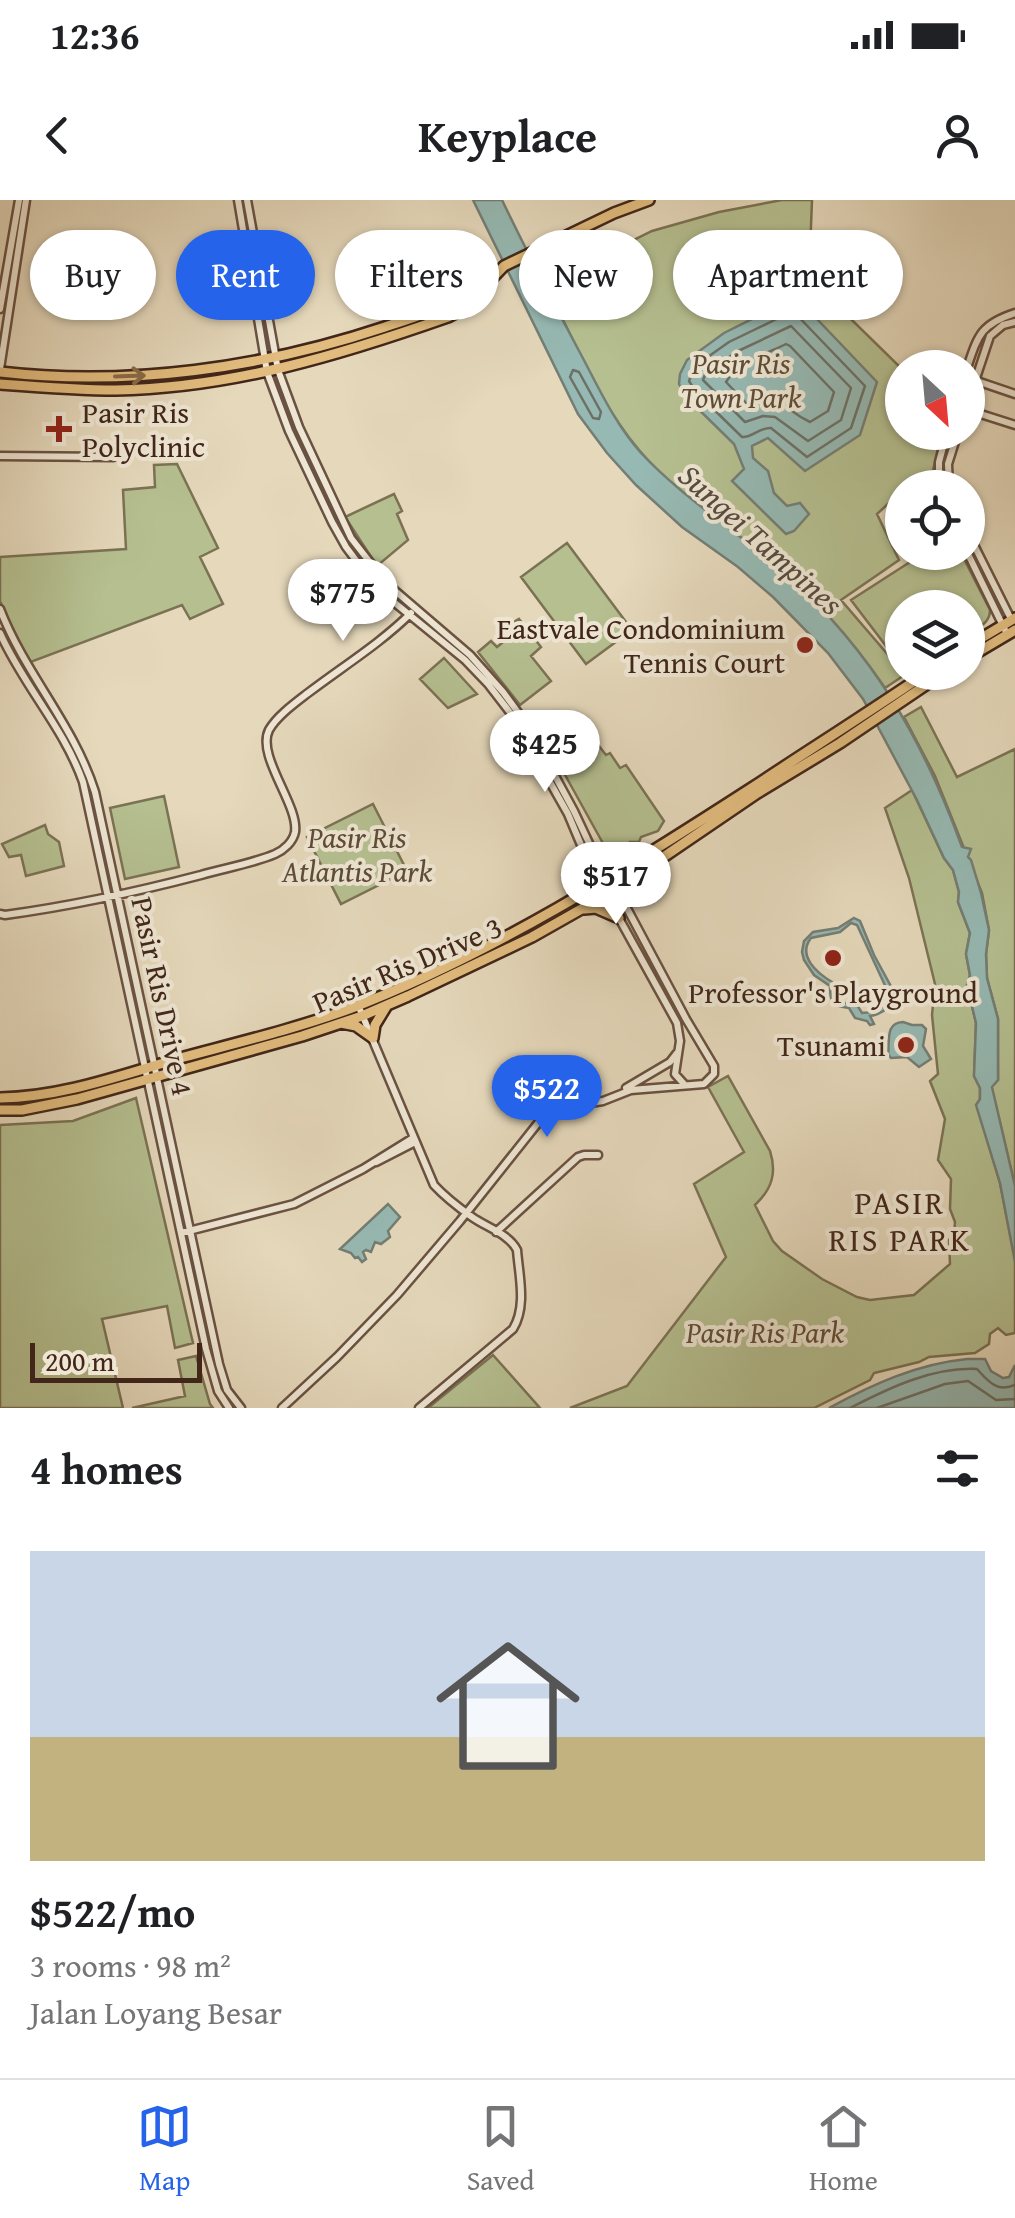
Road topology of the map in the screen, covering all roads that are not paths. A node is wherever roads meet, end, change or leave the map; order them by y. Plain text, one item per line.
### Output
1 (23, 200) edge
2 (238, 200) edge
3 (248, 200) edge
4 (638, 200) edge
5 (649, 200) edge
6 (576, 230) edge
7 (578, 230) edge
8 (519, 258) edge
9 (504, 265) junction
10 (0, 309) edge
11 (1015, 313) edge
12 (1015, 322) edge
13 (973, 350) edge
14 (984, 350) edge
15 (269, 358) junction
16 (0, 371) edge
17 (272, 371) junction
18 (0, 384) edge
19 (985, 384) edge
20 (1015, 394) edge
21 (985, 413) edge
22 (1015, 425) edge
23 (113, 457) dead end
24 (0, 458) edge
25 (985, 569) edge
26 (979, 570) edge
27 (0, 609) edge
28 (413, 611) junction
29 (1011, 625) edge
30 (0, 632) edge
31 (985, 638) edge
32 (985, 645) edge
33 (907, 690) edge
34 (913, 690) edge
35 (895, 700) junction
36 (870, 717) junction
37 (593, 852) junction
38 (589, 864) junction
39 (630, 866) junction
40 (604, 882) junction
41 (611, 892) junction
42 (118, 895) junction
43 (108, 898) junction
44 (574, 899) junction
45 (581, 909) junction
46 (0, 914) edge
47 (619, 918) junction
48 (647, 946) junction
49 (637, 952) junction
50 (388, 1005) junction
51 (360, 1010) junction
52 (339, 1023) junction
53 (372, 1038) junction
54 (679, 1050) junction
55 (152, 1072) junction
56 (652, 1072) junction
57 (684, 1085) junction
58 (660, 1087) junction
59 (612, 1097) junction
60 (0, 1098) edge
61 (0, 1110) edge
62 (414, 1140) junction
63 (598, 1155) dead end
64 (466, 1213) junction
65 (188, 1218) junction
66 (202, 1228) junction
67 (191, 1231) junction
68 (496, 1232) junction
69 (181, 1233) junction
70 (194, 1248) junction
71 (230, 1408) edge
72 (241, 1408) edge
73 (284, 1408) edge
74 (419, 1408) edge

1 - 10 street
1 - 16 street
2 - 15 street
3 - 15 street
4 - 6 main road
5 - 7 main road
8 - 9 main road
9 - 15 main road
9 - 17 main road
11 - 13 street
12 - 14 street
16 -> 15 main road
15 - 17 street
17 - 18 main road
17 - 28 street
19 - 20 street
21 - 22 street
23 - 24 street
25 - 29 street
26 - 29 street
27 - 42 street, Pasir Ris Drive 4
28 - 37 street
28 - 38 street
28 - 42 street
29 - 31 main road
29 - 32 main road
30 - 43 street, Pasir Ris Drive 4
33 - 35 main road, Pasir Ris Drive 3
34 - 35 main road, Pasir Ris Drive 3
35 - 36 main road, Pasir Ris Drive 3
36 - 39 main road, Pasir Ris Drive 3
36 - 41 main road, Pasir Ris Drive 3
37 - 39 main road
37 - 40 street
38 - 40 street
38 - 44 main road
39 - 40 main road, Pasir Ris Drive 3
40 - 41 street
40 - 44 main road, Pasir Ris Drive 3
41 - 45 main road, Pasir Ris Drive 3
41 - 47 street
41 - 48 street
42 - 43 street
42 - 55 street, Pasir Ris Drive 4
43 - 46 street
43 - 55 street, Pasir Ris Drive 4
44 - 51 main road, Pasir Ris Drive 3
45 - 47 main road
45 - 50 main road, Pasir Ris Drive 3
47 - 49 street
48 - 49 street
48 - 57 street
49 - 54 street
50 - 51 main road, Pasir Ris Drive 3
50 - 53 main road
51 - 52 main road, Pasir Ris Drive 3
51 - 53 street
51 - 55 main road, Pasir Ris Drive 3
52 - 53 main road
52 - 55 main road, Pasir Ris Drive 3
53 - 62 street
54 - 56 street
54 - 57 street
55 - 60 main road, Pasir Ris Drive 3
55 - 61 main road, Pasir Ris Drive 3
55 - 65 street, Pasir Ris Drive 4
55 - 69 street, Pasir Ris Drive 4
56 - 58 street
56 - 59 street
57 - 58 street
58 - 59 street
59 - 64 street
62 - 64 street
62 - 66 street
63 - 68 street
64 - 68 street
64 - 73 street
65 - 66 street
65 - 67 street, Pasir Ris Drive 4
66 - 67 street
66 - 70 street
67 - 69 street
67 - 70 street, Pasir Ris Drive 4
68 - 74 street
69 - 71 street, Pasir Ris Drive 4
70 - 72 street, Pasir Ris Drive 4

